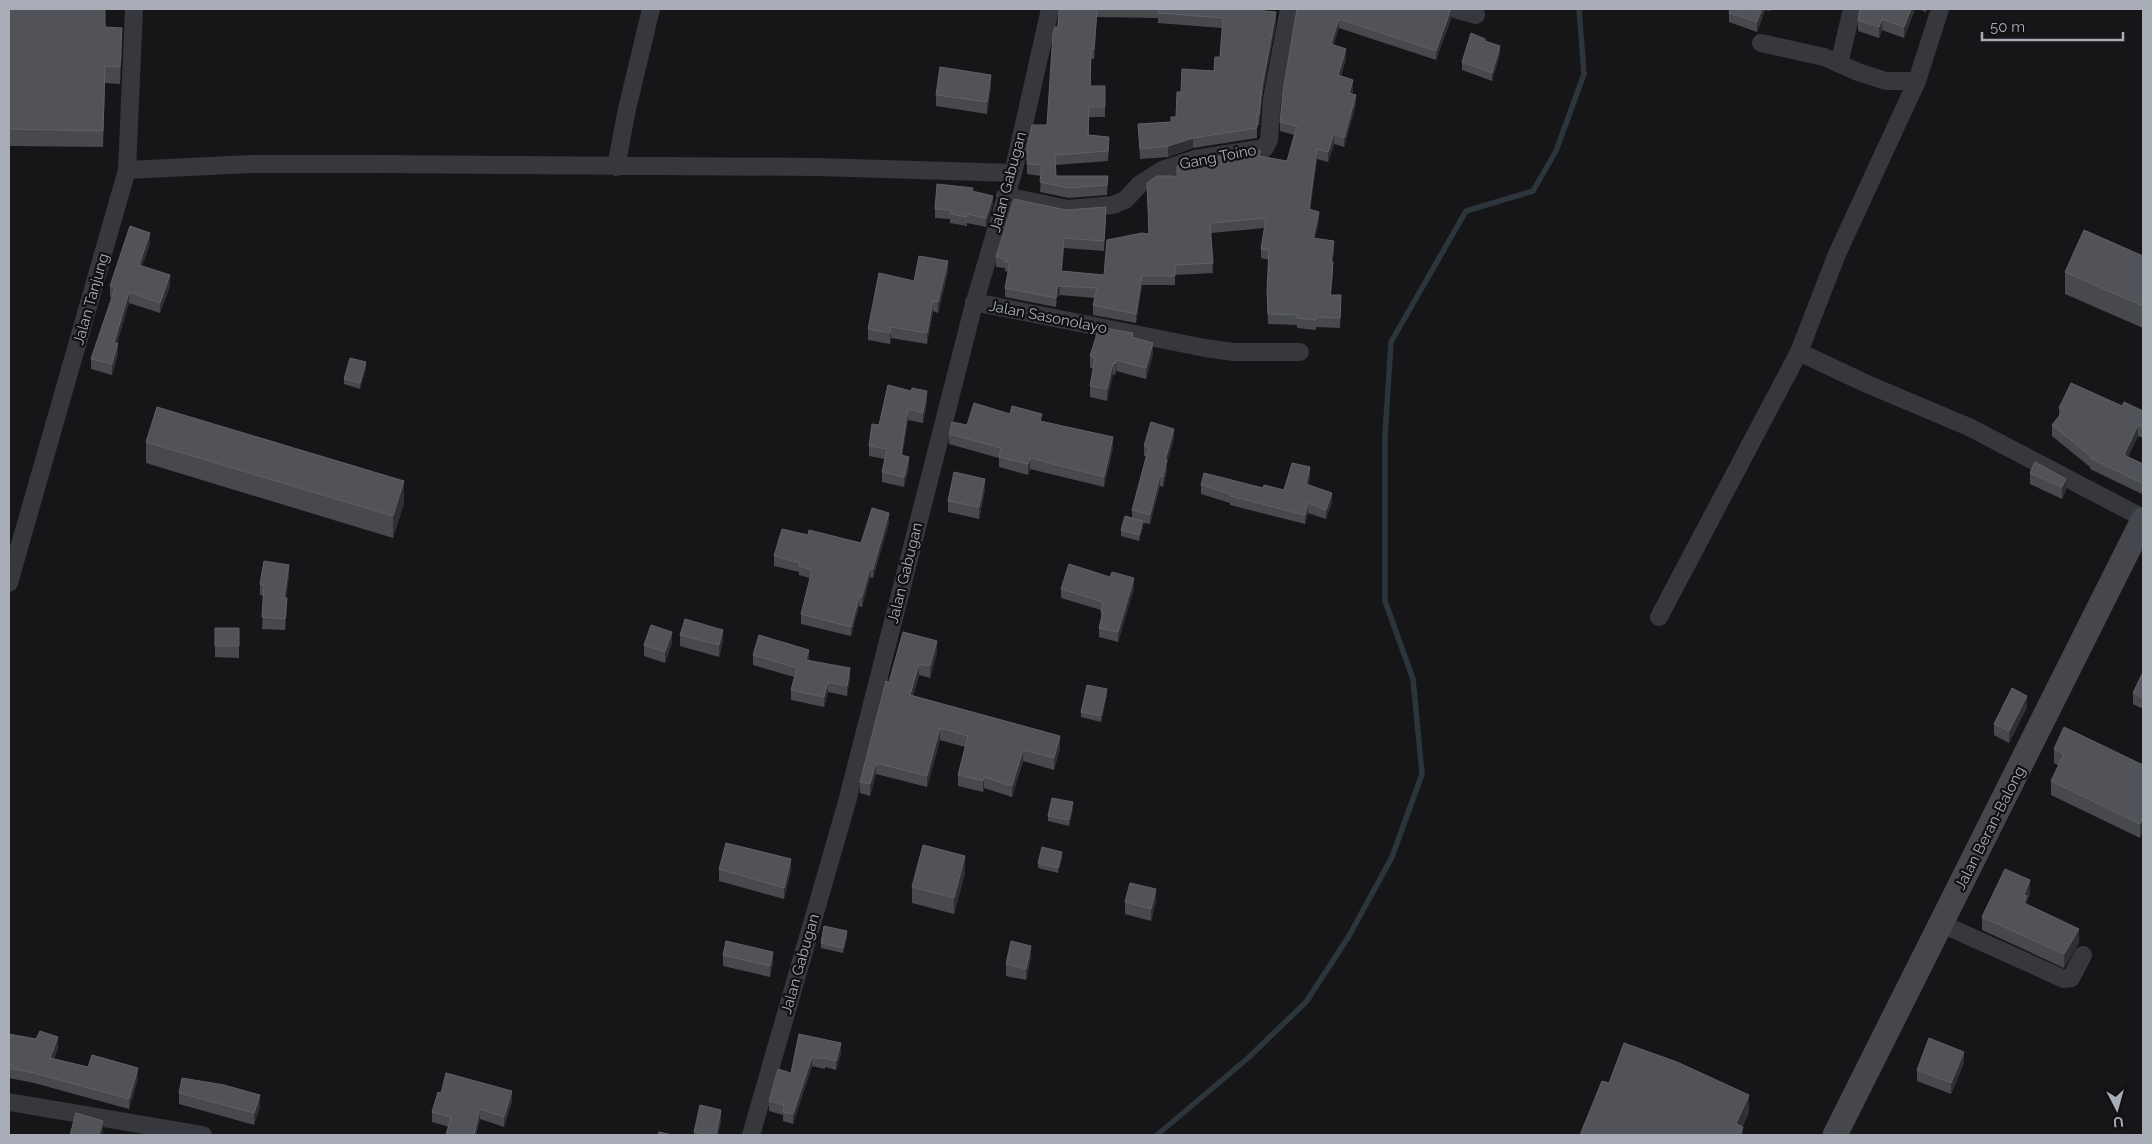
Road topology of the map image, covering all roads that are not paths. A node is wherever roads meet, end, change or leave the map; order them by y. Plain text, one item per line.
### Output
1 (134, 9) edge
2 (651, 9) edge
3 (1050, 9) edge
4 (1289, 9) edge
5 (1455, 9) edge
6 (1852, 9) edge
7 (1940, 9) edge
8 (1476, 15) dead end
9 (1761, 43) dead end
10 (1839, 64) junction
11 (1917, 81) junction
12 (616, 167) junction
13 (127, 170) junction
14 (1013, 172) junction
15 (1005, 196) junction
16 (974, 302) junction
17 (1300, 352) dead end
18 (1799, 352) junction
19 (2143, 519) edge
20 (9, 583) edge
21 (1659, 617) dead end
22 (1942, 924) junction
23 (2083, 955) dead end
24 (9, 1102) edge
25 (203, 1135) edge
26 (751, 1135) edge
27 (1835, 1135) edge

1 - 13 street, Jalan Tanjung
2 - 12 street
3 - 14 street, Jalan Gabugan
4 - 15 street, Gang Toino
5 - 8 street
6 - 10 street
7 - 11 street
9 - 10 street
10 - 11 street
11 - 18 street
12 - 13 street
12 - 14 street
13 - 20 street, Jalan Tanjung
14 - 15 street, Jalan Gabugan
15 - 16 street, Jalan Gabugan
16 - 17 street, Jalan Sasonolayo
16 - 26 street, Jalan Gabugan
18 - 19 street
18 - 21 street
19 - 22 main road, Jalan Beran-Balong
22 - 23 street
22 - 27 main road, Jalan Beran-Balong
24 - 25 street

